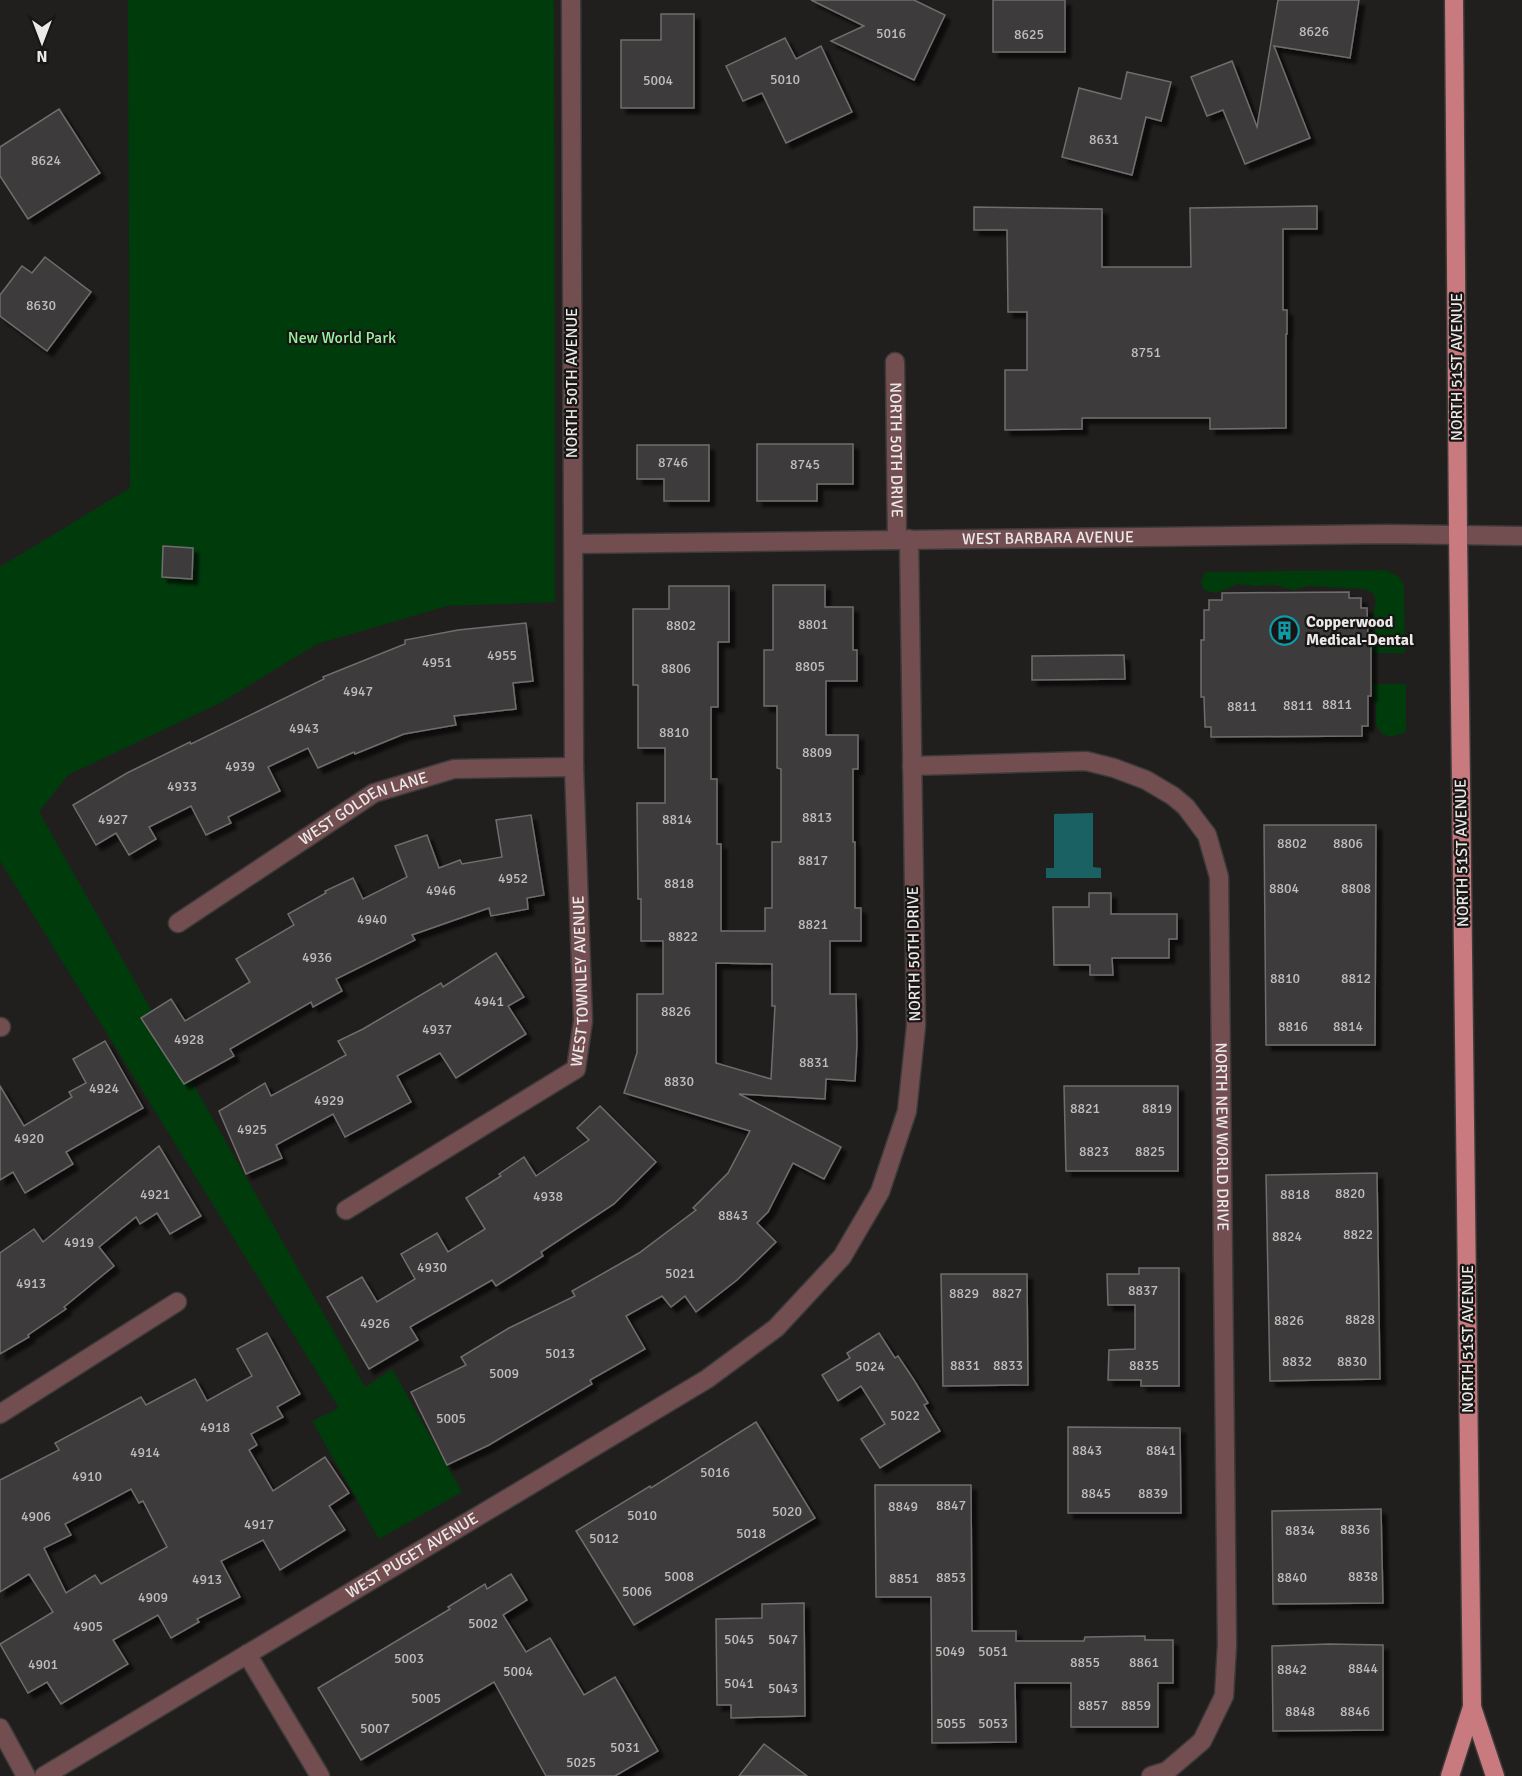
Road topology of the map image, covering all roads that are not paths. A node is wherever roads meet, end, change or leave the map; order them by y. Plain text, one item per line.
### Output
1 (571, 0) edge
2 (1454, 0) edge
3 (895, 362) dead end
4 (1458, 534) junction
5 (1522, 536) edge
6 (903, 539) junction
7 (574, 544) junction
8 (912, 766) junction
9 (574, 767) junction
10 (178, 923) dead end
11 (346, 1210) dead end
12 (177, 1302) dead end
13 (776, 1328) joint
14 (0, 1414) edge
15 (247, 1654) junction
16 (1472, 1707) junction
17 (0, 1728) edge
18 (26, 1776) edge
19 (44, 1776) edge
20 (320, 1776) edge
21 (1150, 1776) edge
22 (1450, 1776) edge
23 (1495, 1776) edge

1 - 7 street, NORTH 50TH AVENUE
2 - 4 main road, NORTH 51ST AVENUE
3 - 6 street, NORTH 50TH DRIVE
4 - 5 street, WEST BARBARA AVENUE
4 - 6 street, WEST BARBARA AVENUE
4 - 16 main road, NORTH 51ST AVENUE
6 - 7 street, WEST BARBARA AVENUE
6 - 8 street, NORTH 50TH DRIVE
7 - 9 street, NORTH 50TH AVENUE
8 - 13 street, NORTH 50TH DRIVE
8 - 21 street, NORTH NEW WORLD DRIVE
9 - 10 street, WEST GOLDEN LANE
9 - 11 street, WEST TOWNLEY AVENUE
12 - 14 street
13 - 15 street, WEST PUGET AVENUE
15 - 19 street, WEST PUGET AVENUE
15 - 20 street
16 - 22 main road, NORTH 51ST AVENUE
16 - 23 main road, NORTH 51ST AVENUE
17 - 18 street

